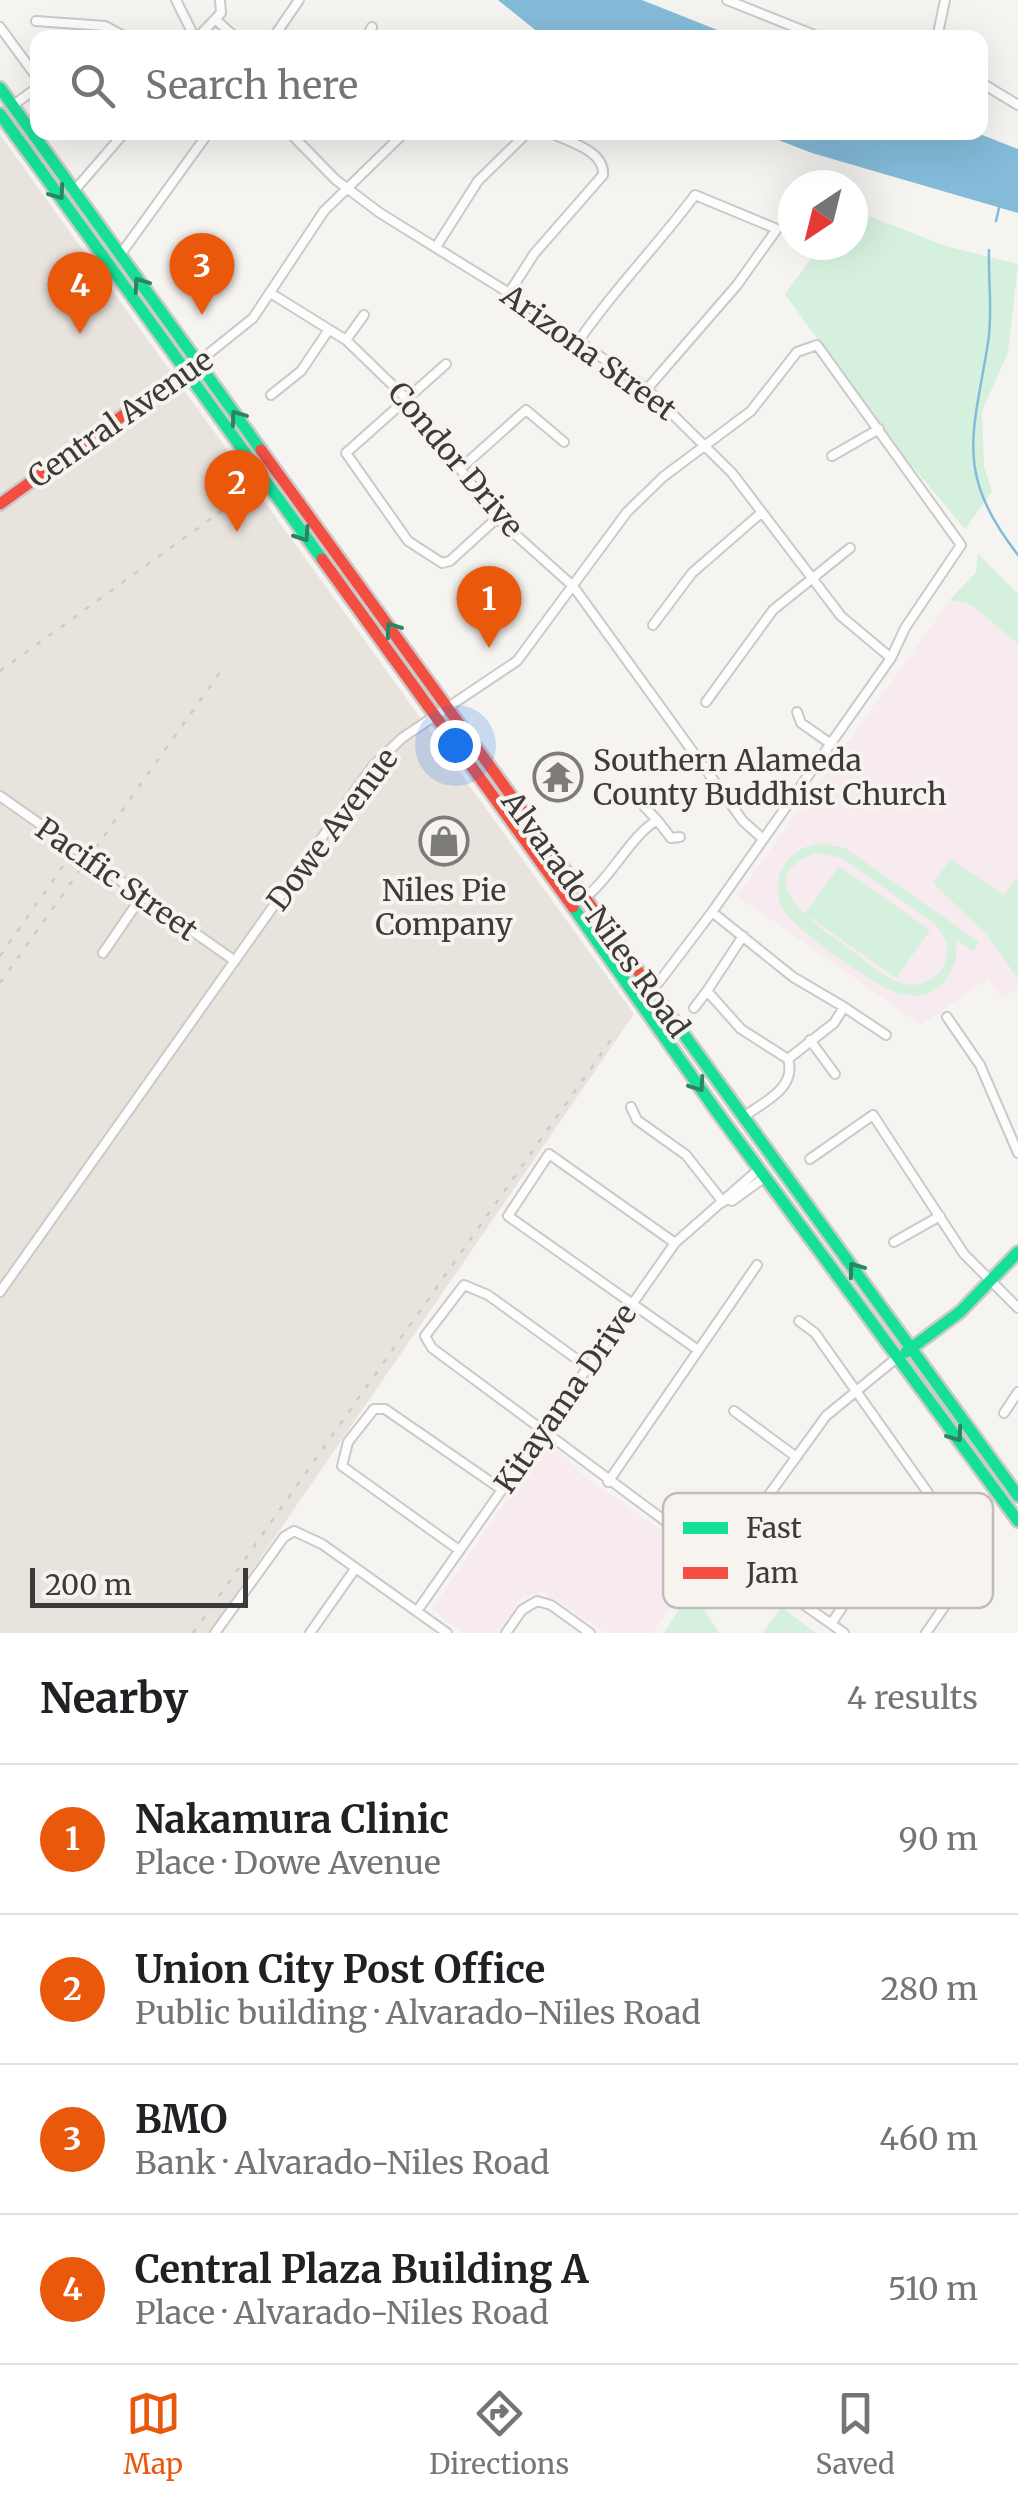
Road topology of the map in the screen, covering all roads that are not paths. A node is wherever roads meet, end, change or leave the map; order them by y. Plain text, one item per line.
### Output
1 (176, 0) edge
2 (220, 0) edge
3 (299, 0) edge
4 (727, 0) edge
5 (945, 0) edge
6 (216, 20) junction
7 (36, 21) dead end
8 (70, 24) junction
9 (372, 27) dead end
10 (0, 28) edge
11 (70, 30) edge
12 (113, 30) edge
13 (190, 30) edge
14 (202, 30) edge
15 (227, 30) edge
16 (278, 30) edge
17 (370, 30) edge
18 (802, 30) edge
19 (939, 30) edge
20 (30, 68) edge
21 (988, 87) edge
22 (0, 88) edge
23 (30, 93) edge
24 (1018, 105) edge
25 (12, 106) junction
26 (0, 114) edge
27 (30, 131) edge
28 (36, 140) edge
29 (118, 140) edge
30 (201, 140) edge
31 (297, 140) edge
32 (397, 140) edge
33 (520, 140) edge
34 (565, 140) edge
35 (346, 189) junction
36 (73, 192) junction
37 (436, 246) junction
38 (120, 255) junction
39 (509, 293) junction
40 (272, 294) junction
41 (364, 315) dead end
42 (328, 330) junction
43 (346, 340) junction
44 (580, 340) junction
45 (197, 363) junction
46 (446, 364) dead end
47 (184, 371) junction
48 (648, 389) junction
49 (271, 395) dead end
50 (408, 400) junction
51 (880, 429) junction
52 (564, 442) dead end
53 (707, 446) junction
54 (832, 456) dead end
55 (460, 469) junction
56 (0, 504) edge
57 (762, 513) junction
58 (497, 518) junction
59 (850, 548) dead end
60 (814, 580) junction
61 (574, 586) junction
62 (653, 625) dead end
63 (890, 658) junction
64 (706, 702) dead end
65 (448, 708) junction
66 (797, 712) dead end
67 (436, 716) junction
68 (830, 744) junction
69 (0, 796) edge
70 (637, 800) dead end
71 (658, 820) junction
72 (680, 836) dead end
73 (763, 839) junction
74 (142, 896) junction
75 (586, 897) junction
76 (712, 912) junction
77 (743, 936) junction
78 (103, 953) dead end
79 (234, 962) junction
80 (652, 990) junction
81 (707, 991) junction
82 (638, 1000) junction
83 (844, 1007) junction
84 (694, 1008) dead end
85 (947, 1017) dead end
86 (886, 1035) dead end
87 (810, 1040) junction
88 (788, 1058) junction
89 (834, 1074) dead end
90 (631, 1107) dead end
91 (744, 1117) junction
92 (1018, 1154) edge
93 (810, 1159) dead end
94 (762, 1173) junction
95 (725, 1200) junction
96 (940, 1216) junction
97 (894, 1242) dead end
98 (674, 1243) junction
99 (1018, 1252) edge
100 (757, 1265) dead end
101 (990, 1281) junction
102 (0, 1292) edge
103 (632, 1304) junction
104 (1018, 1308) edge
105 (798, 1321) dead end
106 (912, 1348) junction
107 (698, 1350) junction
108 (899, 1356) junction
109 (590, 1368) junction
110 (854, 1389) junction
111 (1018, 1392) edge
112 (734, 1411) dead end
113 (1004, 1413) dead end
114 (545, 1428) junction
115 (796, 1456) junction
116 (608, 1482) junction
117 (501, 1489) junction
118 (770, 1493) edge
119 (928, 1493) edge
120 (1018, 1496) edge
121 (663, 1521) edge
122 (1018, 1522) edge
123 (459, 1550) junction
124 (355, 1569) junction
125 (806, 1608) edge
126 (841, 1608) edge
127 (943, 1608) edge
128 (417, 1611) junction
129 (830, 1624) junction
130 (215, 1633) edge
131 (310, 1633) edge
132 (447, 1633) edge
133 (506, 1633) edge
134 (590, 1633) edge
135 (844, 1633) edge
136 (926, 1633) edge

1 - 13 street
2 - 6 street
3 - 16 street
4 - 18 street
5 - 19 street
6 - 14 street
6 - 15 street
7 - 8 street
8 - 11 street
8 - 12 street
9 - 17 street
10 - 20 street
21 - 24 street
22 - 25 main road, Alvarado-Niles Road
23 - 25 street
25 - 27 main road, Alvarado-Niles Road
26 -> 47 main road, Alvarado-Niles Road
28 - 36 main road, Alvarado-Niles Road
29 - 36 street
30 - 38 street
31 - 35 street, Arizona Street
32 - 35 street, Central Avenue
33 - 37 street
34 - 39 street
35 - 37 street, Arizona Street
35 - 40 street, Central Avenue
36 - 38 main road, Alvarado-Niles Road
37 - 39 street, Arizona Street
45 -> 38 main road, Alvarado-Niles Road
39 - 44 street, Arizona Street
40 - 42 street, Condor Drive
40 - 45 street, Central Avenue
41 - 43 street
42 - 43 street, Condor Drive
42 - 49 street
43 - 50 street, Condor Drive
44 - 48 street, Arizona Street
44 - 48 street
45 - 47 main road, Central Avenue
65 -> 45 main road, Alvarado-Niles Road
46 - 50 street
47 - 56 main road, Central Avenue
47 -> 67 main road, Alvarado-Niles Road
48 - 53 street, Arizona Street
50 - 55 street, Condor Drive
50 - 58 street
51 - 53 street, Dowe Avenue
51 - 54 street
51 - 63 street
52 - 55 street
53 - 57 street, Arizona Street
53 - 61 street, Dowe Avenue
55 - 58 street, Condor Drive
57 - 60 street, Arizona Street
57 - 62 street
58 - 61 street, Condor Drive
59 - 60 street
60 - 63 street, Arizona Street
60 - 64 street
61 - 65 street, Dowe Avenue
61 - 73 street, Condor Drive
63 - 68 street
65 - 67 street, Dowe Avenue
65 - 75 main road, Alvarado-Niles Road
66 - 68 street
67 - 79 street, Dowe Avenue
67 - 82 main road, Alvarado-Niles Road
68 - 73 street
69 - 74 street, Pacific Street
70 - 71 street
71 - 72 street
71 - 75 street
73 - 76 street
74 - 78 street
74 - 79 street, Pacific Street
75 - 80 main road, Alvarado-Niles Road
76 - 77 street
76 - 80 street
77 - 81 street
77 - 83 street
79 - 102 street, Dowe Avenue
80 - 82 street
80 - 91 main road, Alvarado-Niles Road
81 - 84 street
81 - 88 street
82 -> 94 main road, Alvarado-Niles Road
83 - 86 street
83 - 87 street
85 - 92 street
87 - 88 street
87 - 89 street
88 - 91 street
90 - 95 street
106 -> 91 main road, Alvarado-Niles Road
93 - 96 street
94 - 95 street, Kitayama Drive
94 - 108 main road, Alvarado-Niles Road
95 - 98 street, Kitayama Drive
96 - 97 street
96 - 101 street
98 - 103 street, Kitayama Drive
98 - 103 street
99 - 101 main road
100 - 107 street
101 - 104 street
101 - 106 main road
103 - 107 street
103 - 109 street, Kitayama Drive
105 - 110 street
106 - 108 main road
106 - 120 main road, Alvarado-Niles Road
107 - 116 street
108 - 110 street
108 -> 122 main road, Alvarado-Niles Road
109 - 114 street, Kitayama Drive
109 - 114 street
110 - 115 street
110 - 119 street
111 - 113 street
112 - 115 street
114 - 116 street
114 - 117 street, Kitayama Drive
115 - 118 street
116 - 121 street
117 - 123 street, Kitayama Drive
117 - 123 street
123 - 128 street, Kitayama Drive
124 - 128 street
124 - 130 street
124 - 131 street
125 - 129 street
126 - 129 street
127 - 136 street
128 - 132 street
129 - 135 street
133 - 134 street

